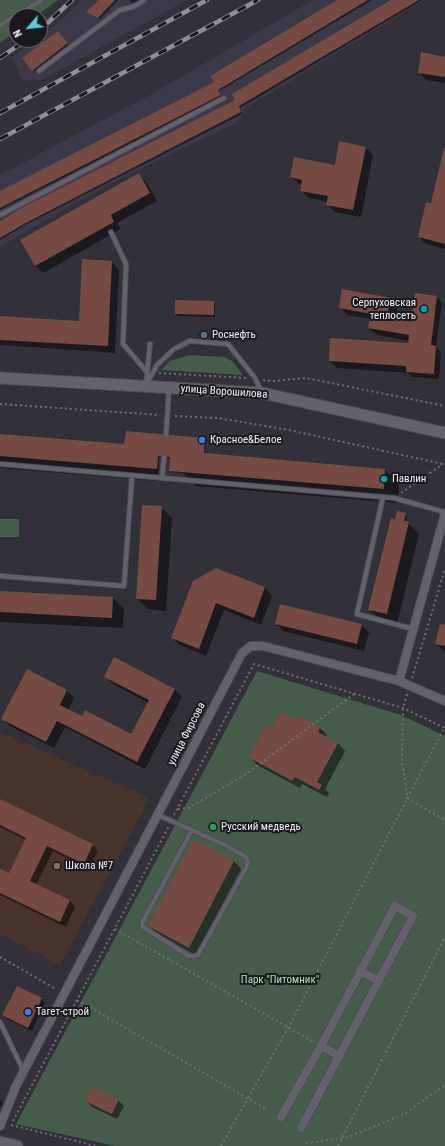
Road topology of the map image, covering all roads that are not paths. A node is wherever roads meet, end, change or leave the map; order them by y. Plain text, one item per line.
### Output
1 (42, 0) edge
2 (144, 0) edge
3 (0, 25) edge
4 (39, 71) dead end
5 (224, 98) dead end
6 (0, 215) edge
7 (111, 232) dead end
8 (150, 344) dead end
9 (147, 372) junction
10 (0, 378) edge
11 (146, 387) junction
12 (169, 388) junction
13 (262, 393) junction
14 (445, 433) edge
15 (166, 435) dead end
16 (164, 456) dead end
17 (0, 464) edge
18 (132, 476) junction
19 (162, 478) junction
20 (383, 497) junction
21 (445, 513) edge
22 (0, 576) edge
23 (413, 629) junction
24 (399, 681) junction
25 (445, 701) edge
26 (158, 815) junction
27 (192, 830) junction
28 (360, 971) junction
29 (379, 981) junction
30 (0, 1022) edge
31 (321, 1046) junction
32 (340, 1056) junction
33 (24, 1071) junction
34 (281, 1117) dead end
35 (0, 1126) edge
36 (301, 1128) dead end
37 (0, 1142) edge
38 (17, 1146) edge

1 - 3 lane
2 - 4 lane
5 - 6 lane
7 - 9 lane
8 - 9 lane
9 - 11 lane
10 - 11 main road, улица Ворошилова
11 - 12 main road, улица Ворошилова
11 - 13 lane
12 - 13 main road, улица Ворошилова
12 - 15 lane
13 - 14 main road, улица Ворошилова
16 - 19 lane
17 - 18 lane
18 - 19 lane
18 - 22 lane
19 - 20 lane
20 - 21 lane
20 - 23 lane
21 - 23 street
23 - 24 street
24 - 25 street
24 - 26 street, улица Фирсова
26 - 27 lane
26 - 33 street, улица Фирсова
27 - 27 lane
28 - 29 street
28 - 29 street
28 - 31 street
29 - 32 street
30 - 33 lane
31 - 32 street
31 - 34 street
32 - 36 street
33 - 35 street, улица Фирсова
37 - 38 main road

